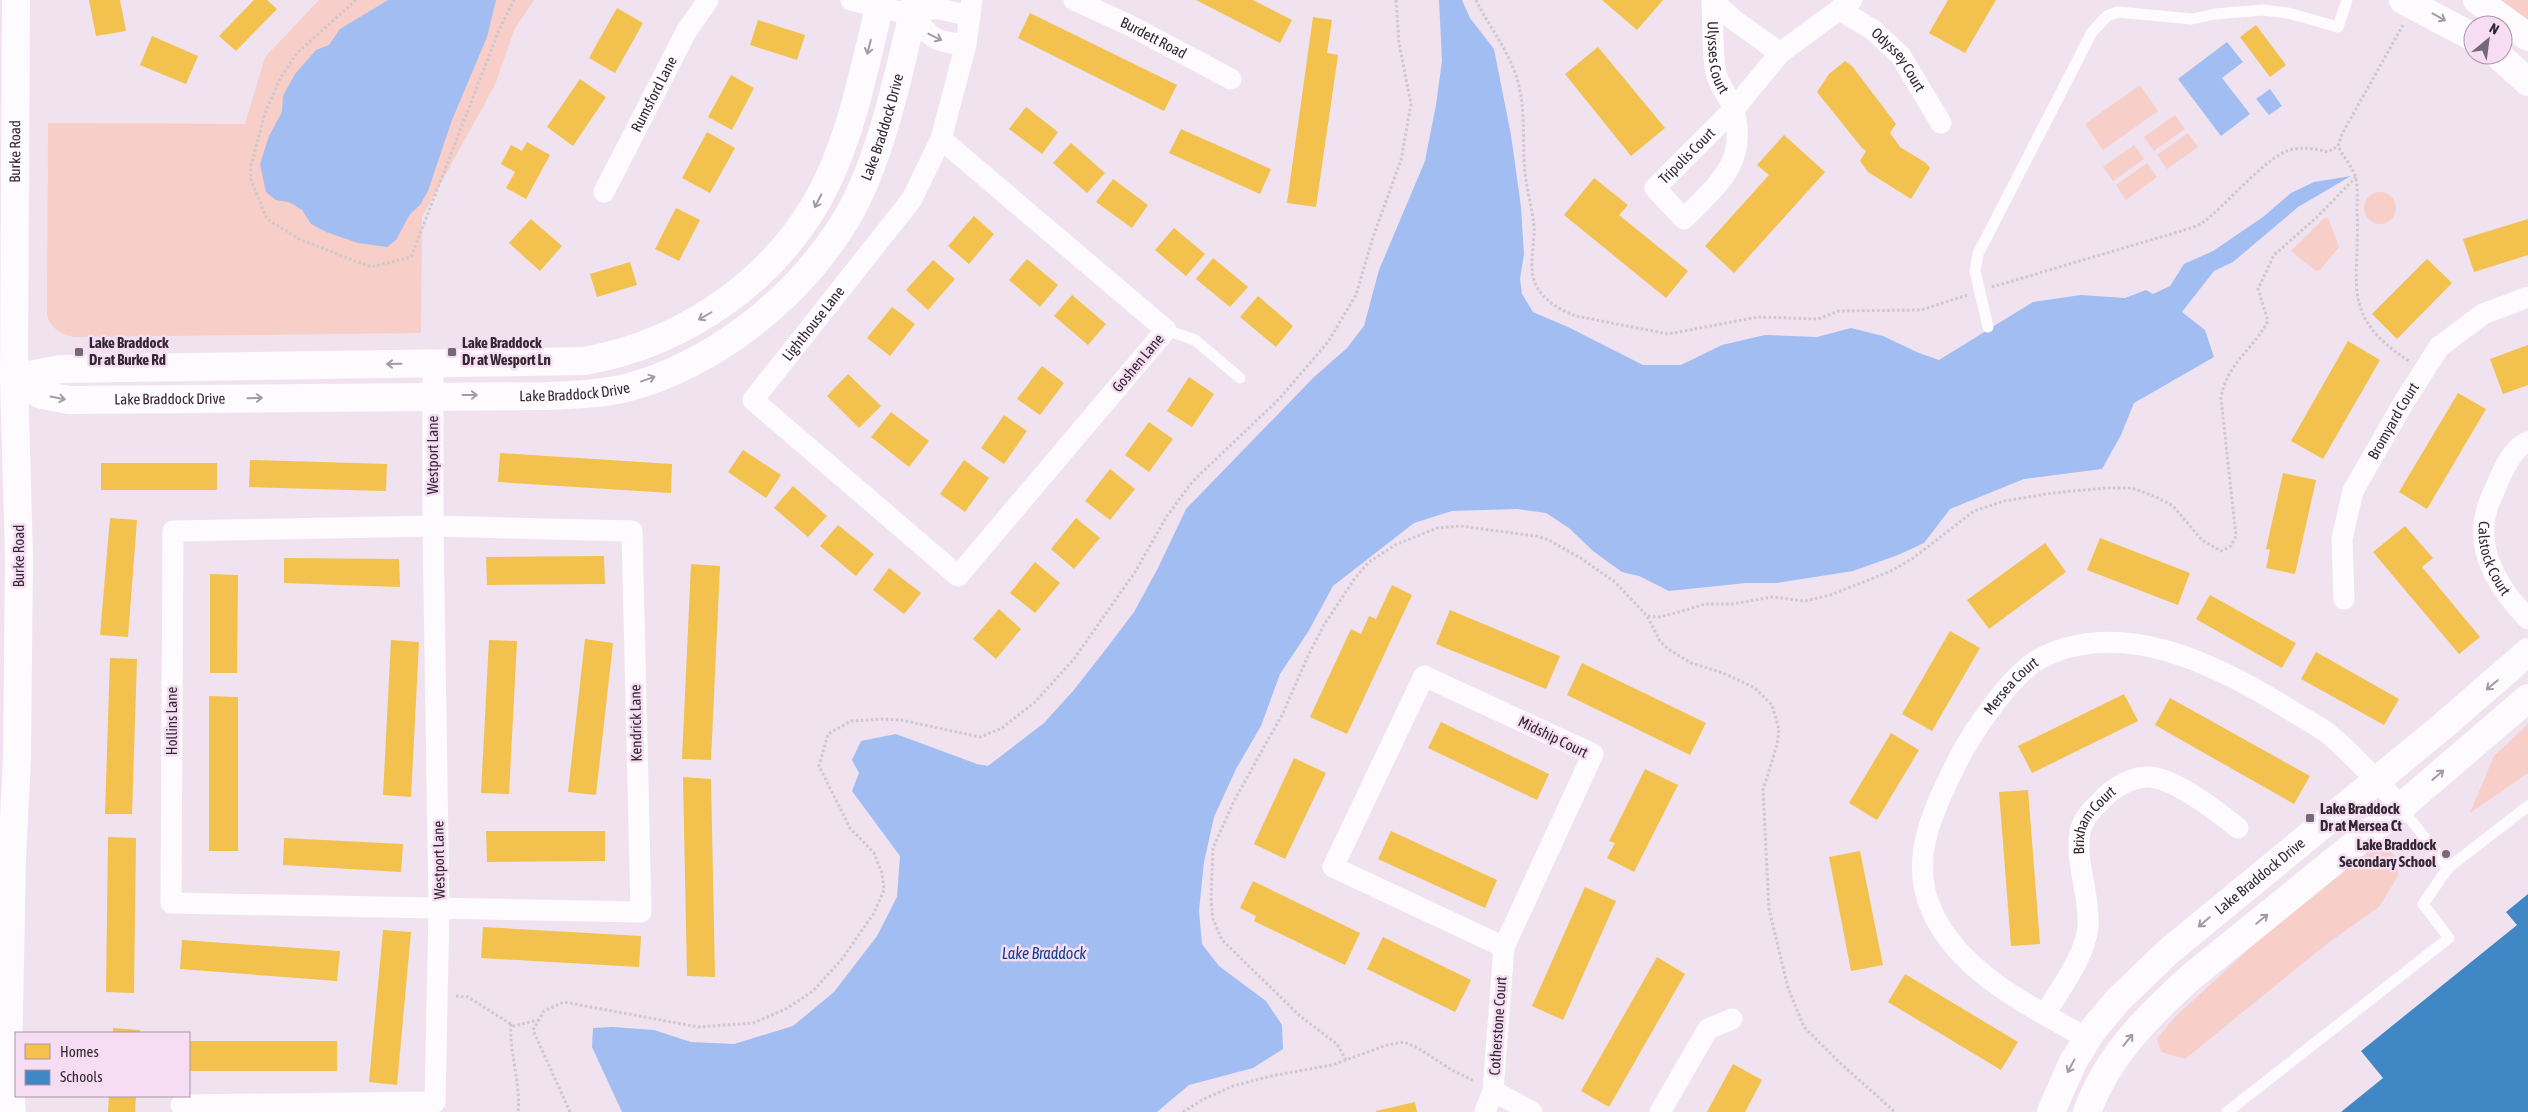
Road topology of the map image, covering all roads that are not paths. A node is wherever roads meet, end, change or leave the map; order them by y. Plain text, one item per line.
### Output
1 (16, 0) edge
2 (708, 0) edge
3 (851, 0) edge
4 (1074, 0) edge
5 (1712, 0) edge
6 (2347, 0) edge
7 (2477, 0) edge
8 (2409, 2) edge
9 (880, 4) edge
10 (1846, 5) edge
11 (914, 8) edge
12 (971, 8) edge
13 (2463, 32) edge
14 (2528, 37) edge
15 (966, 44) junction
16 (1780, 53) junction
17 (2509, 65) edge
18 (1231, 79) dead end
19 (2528, 82) edge
20 (1734, 109) junction
21 (1941, 123) dead end
22 (941, 139) junction
23 (604, 192) dead end
24 (2528, 297) edge
25 (1988, 327) dead end
26 (1166, 330) junction
27 (433, 364) junction
28 (7, 378) edge
29 (1240, 378) dead end
30 (433, 396) junction
31 (2528, 442) edge
32 (432, 526) junction
33 (958, 576) joint
34 (2344, 599) dead end
35 (2528, 618) edge
36 (2528, 652) edge
37 (2528, 698) edge
38 (2376, 780) junction
39 (2528, 806) edge
40 (2401, 807) junction
41 (2238, 828) dead end
42 (2448, 868) junction
43 (440, 908) junction
44 (1504, 948) junction
45 (2045, 1014) junction
46 (1732, 1019) dead end
47 (2088, 1039) junction
48 (1493, 1090) junction
49 (182, 1105) dead end
50 (12, 1112) edge
51 (1485, 1112) edge
52 (1532, 1112) edge
53 (1660, 1112) edge
54 (2051, 1112) edge
55 (2087, 1112) edge
56 (2227, 1112) edge

1 - 28 street, Burke Road
2 - 23 street, Rumsford Lane
3 - 9 street
4 - 18 street, Burdett Road
5 - 16 street, Ulysses Court
5 - 20 street, Ulysses Court
6 - 25 lane
7 - 14 street
8 -> 13 street
9 - 11 street
9 -> 27 street, Lake Braddock Drive
10 - 16 street, Tripolis Court
10 - 21 street, Odyssey Court
11 - 12 street
11 -> 15 street
30 -> 11 street, Lake Braddock Drive
12 - 15 street, Lighthouse Lane
15 - 22 street, Lighthouse Lane
16 - 20 street, Tripolis Court
17 - 19 street
20 - 20 street, Tripolis Court
22 - 26 street, Goshen Lane
22 - 33 street, Lighthouse Lane
24 - 34 street, Bromyard Court
26 - 29 lane
26 - 33 street, Goshen Lane
27 -> 28 street, Lake Braddock Drive
27 - 30 street, Westport Lane
28 -> 30 street, Lake Braddock Drive
28 - 50 street, Burke Road
30 - 32 street, Westport Lane
31 - 35 street, Calstock Court
32 - 43 street, Westport Lane
32 - 43 street, Kendrick Lane
32 - 43 street, Hollins Lane
36 -> 38 street, Lake Braddock Drive
40 -> 37 street
38 - 40 street, Mersea Court
38 - 45 street, Mersea Court
38 -> 47 street, Lake Braddock Drive
39 - 42 lane
40 - 42 lane
55 -> 40 street
41 - 45 street, Brixham Court
42 - 56 lane
43 - 49 street, Westport Lane
44 - 44 street, Midship Court
44 - 48 street, Cotherstone Court
45 - 47 street, Mersea Court
46 - 53 street
47 -> 54 street, Lake Braddock Drive
48 - 51 street
48 - 52 street, Cotherstone Court

